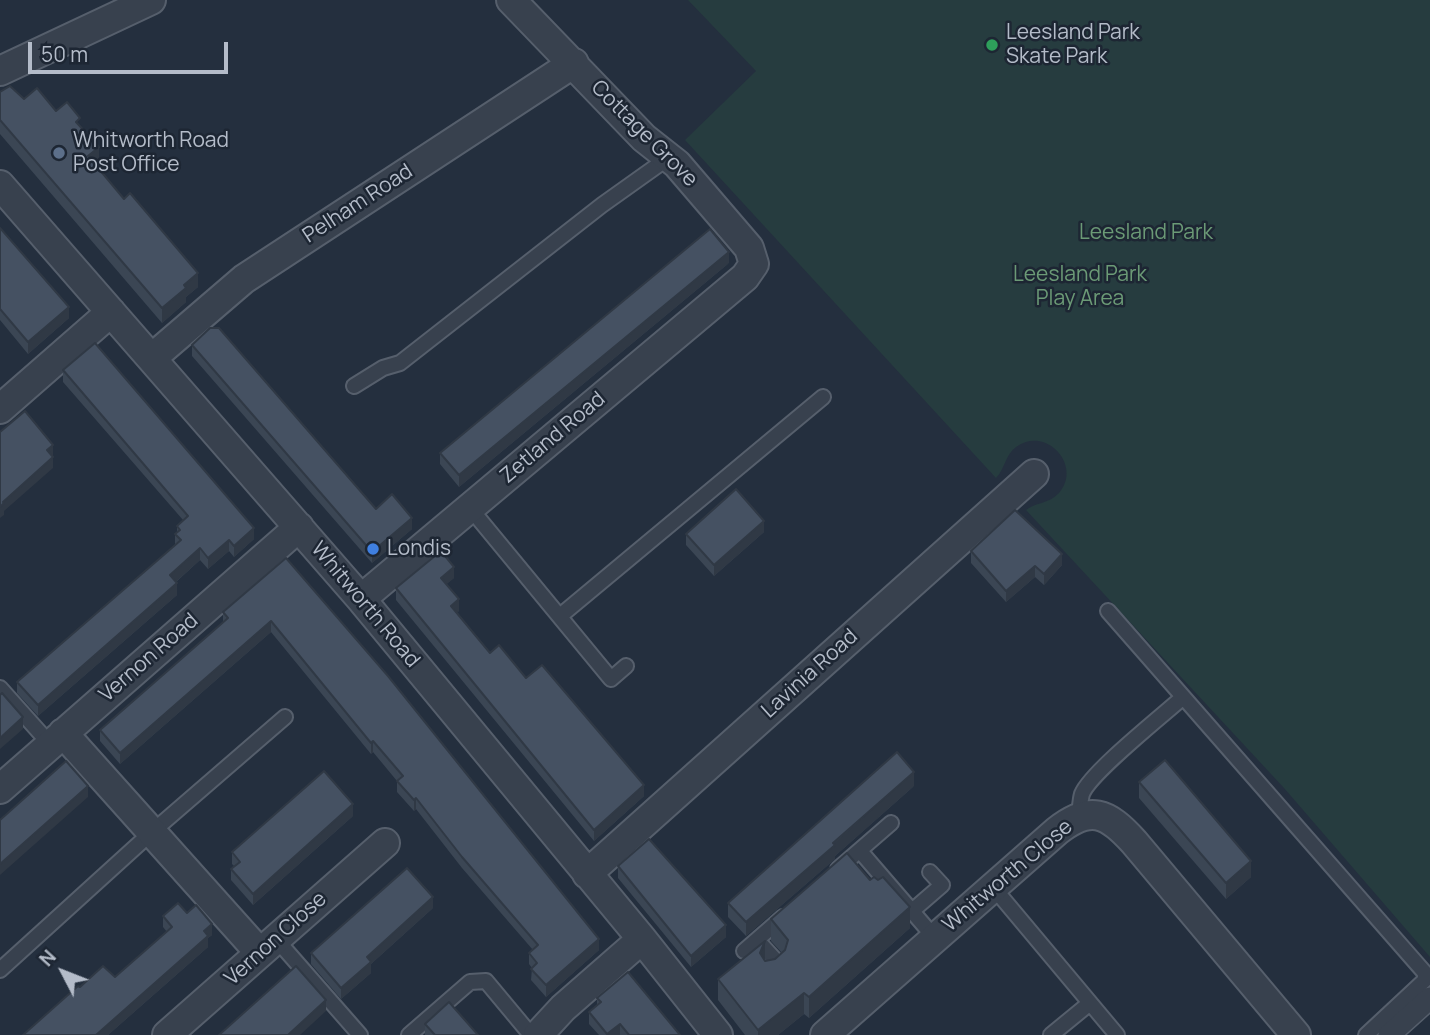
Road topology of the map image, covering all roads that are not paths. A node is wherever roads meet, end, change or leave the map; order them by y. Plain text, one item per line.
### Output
1 (150, 0) edge
2 (511, 0) edge
3 (574, 63) junction
4 (0, 71) edge
5 (668, 158) junction
6 (0, 185) edge
7 (745, 277) joint
8 (111, 313) junction
9 (152, 358) junction
10 (354, 386) dead end
11 (823, 397) dead end
12 (0, 409) edge
13 (1034, 474) dead end
14 (470, 508) junction
15 (299, 527) junction
16 (361, 599) junction
17 (1108, 611) dead end
18 (560, 616) junction
19 (626, 666) dead end
20 (0, 688) edge
21 (1182, 698) junction
22 (285, 717) dead end
23 (57, 739) junction
24 (0, 789) edge
25 (1079, 816) junction
26 (891, 823) dead end
27 (152, 832) junction
28 (385, 843) dead end
29 (859, 851) junction
30 (930, 872) dead end
31 (587, 874) junction
32 (829, 877) edge
33 (993, 887) junction
34 (798, 904) edge
35 (912, 911) junction
36 (935, 938) junction
37 (642, 939) junction
38 (757, 940) junction
39 (268, 946) junction
40 (744, 951) dead end
41 (0, 970) edge
42 (769, 973) edge
43 (1430, 998) edge
44 (1090, 1003) junction
45 (167, 1035) edge
46 (360, 1035) edge
47 (409, 1035) edge
48 (531, 1035) edge
49 (538, 1035) edge
50 (718, 1035) edge
51 (825, 1035) edge
52 (1051, 1035) edge
53 (1117, 1035) edge
54 (1296, 1035) edge
55 (1366, 1035) edge
56 (1389, 1035) edge

1 - 4 street
2 - 3 street, Cottage Grove
3 - 5 street, Cottage Grove
3 - 9 street, Pelham Road
5 - 7 street, Cottage Grove
5 - 10 lane
6 - 8 street, Whitworth Road
7 - 14 street, Zetland Road
8 - 9 street, Whitworth Road
8 - 12 street
9 - 15 street, Whitworth Road
11 - 18 lane
13 - 31 street, Lavinia Road
14 - 16 street, Zetland Road
14 - 18 lane
15 - 16 street, Whitworth Road
15 - 23 street, Vernon Road
16 - 31 street, Whitworth Road
17 - 21 lane
18 - 19 lane
20 - 23 lane
21 - 25 lane
21 - 55 lane
22 - 27 lane
23 - 24 street, Vernon Road
23 - 27 street
25 - 33 street, Whitworth Close
25 - 54 street, Whitworth Close
26 - 29 lane
27 - 39 street
27 - 41 lane
28 - 39 street, Vernon Close
29 - 32 lane
29 - 35 lane
30 - 35 lane
31 - 37 street, Whitworth Road
33 - 36 street, Whitworth Close
33 - 44 lane
34 - 38 lane
35 - 36 lane
36 - 51 street, Whitworth Close
37 - 49 street
37 - 50 street, Whitworth Road
38 - 40 lane
38 - 42 lane
39 - 45 street, Vernon Close
39 - 46 lane
43 - 56 street
44 - 52 lane
44 - 53 lane
47 - 48 lane

